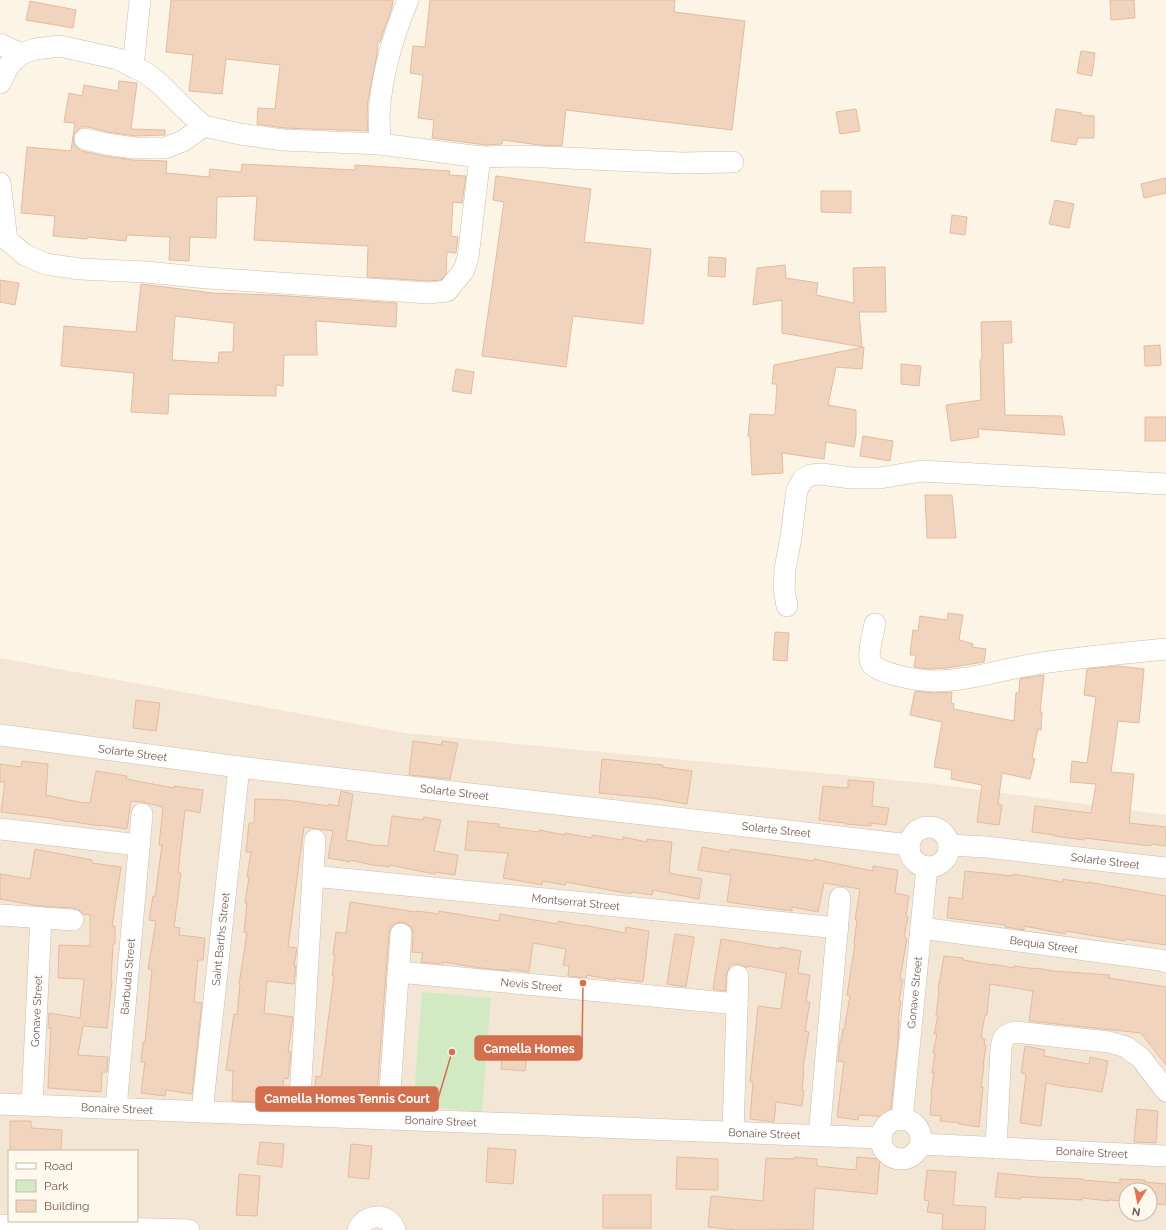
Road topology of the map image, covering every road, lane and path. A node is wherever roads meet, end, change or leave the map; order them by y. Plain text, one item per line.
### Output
1 (140, 0) edge
2 (408, 0) edge
3 (0, 44) edge
4 (21, 54) junction
5 (134, 67) junction
6 (0, 83) edge
7 (204, 126) junction
8 (85, 139) dead end
9 (380, 144) junction
10 (480, 157) junction
11 (733, 162) dead end
12 (0, 183) edge
13 (4, 243) edge
14 (1166, 484) edge
15 (787, 606) dead end
16 (875, 624) dead end
17 (1166, 649) edge
18 (0, 735) edge
19 (239, 767) junction
20 (142, 814) dead end
21 (0, 829) edge
22 (315, 840) dead end
23 (139, 845) junction
24 (909, 845) junction
25 (949, 845) junction
26 (927, 867) junction
27 (1166, 868) edge
28 (313, 876) junction
29 (840, 898) dead end
30 (0, 915) edge
31 (41, 918) junction
32 (73, 920) dead end
33 (838, 928) junction
34 (921, 928) junction
35 (401, 934) dead end
36 (1166, 962) edge
37 (398, 972) junction
38 (738, 976) dead end
39 (737, 1004) junction
40 (1166, 1092) edge
41 (0, 1104) edge
42 (32, 1105) junction
43 (116, 1108) junction
44 (202, 1112) junction
45 (299, 1116) junction
46 (388, 1119) junction
47 (902, 1119) junction
48 (733, 1132) junction
49 (819, 1136) junction
50 (881, 1138) junction
51 (921, 1144) junction
52 (996, 1148) junction
53 (1166, 1156) edge
54 (0, 1225) edge
55 (189, 1230) edge
56 (358, 1230) edge
57 (395, 1230) edge

1 - 5 street
2 - 9 street
3 - 4 street
4 - 5 street
4 - 6 street
5 - 7 street
7 - 8 street
7 - 9 street
9 - 10 street
10 - 11 street
10 - 13 street
12 - 13 street
14 - 15 street
16 - 17 street
18 - 19 street, Solarte Street
19 - 24 street, Solarte Street
19 - 44 street, Saint Barths Street
20 - 23 street, Barbuda Street
21 - 23 street
22 - 28 street
23 - 43 street, Barbuda Street
24 - 25 street
24 - 26 street
25 - 26 street
25 - 27 street, Solarte Street
26 - 34 street, Gonave Street
28 - 33 street, Montserrat Street
28 - 45 street
29 - 33 street
30 - 31 street
31 - 32 street
31 - 42 street, Gonave Street
33 - 49 street
34 - 36 street, Bequia Street
34 - 47 street, Gonave Street
35 - 37 street
37 - 39 street, Nevis Street
37 - 46 street
38 - 39 street
39 - 48 street
40 - 52 street
41 - 42 street, Bonaire Street
42 - 43 street, Bonaire Street
43 - 44 street, Bonaire Street
44 - 45 street, Bonaire Street
45 - 46 street, Bonaire Street
46 - 48 street, Bonaire Street
47 - 50 street
47 - 51 street
48 - 49 street, Bonaire Street
49 - 50 street, Bonaire Street
50 - 51 street
51 - 52 street, Bonaire Street
52 - 53 street, Bonaire Street
54 - 55 street
56 - 57 street

